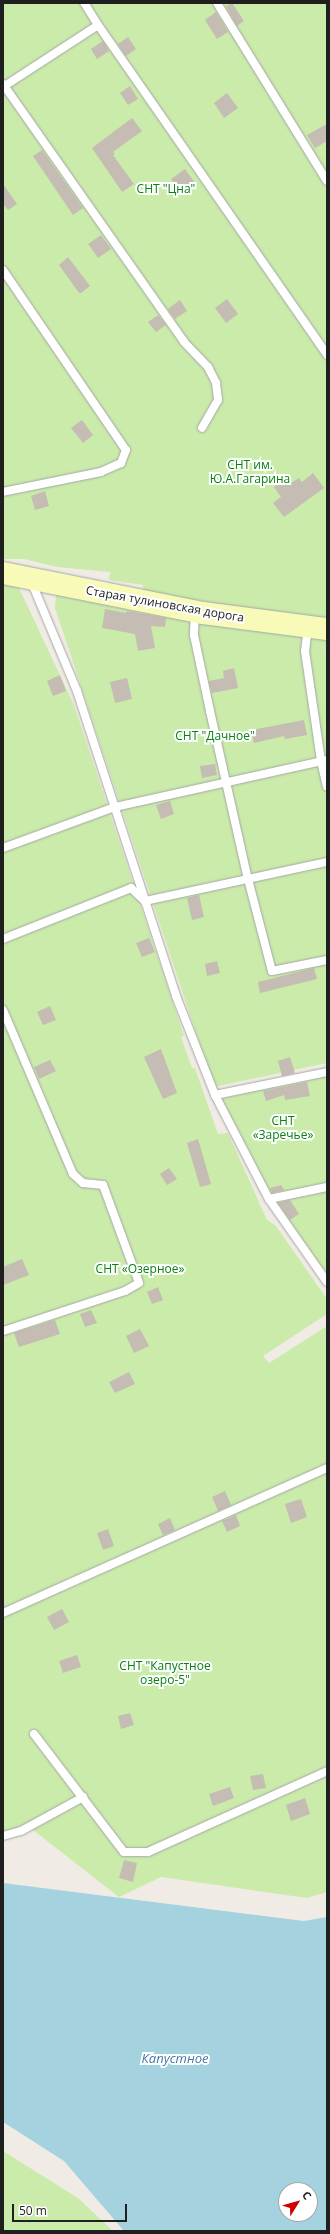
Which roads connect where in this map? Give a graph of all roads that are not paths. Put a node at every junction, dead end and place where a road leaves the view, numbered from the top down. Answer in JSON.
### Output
{"nodes":[{"id":1,"x":84,"y":3,"type":"edge"},
{"id":2,"x":217,"y":3,"type":"edge"},
{"id":3,"x":98,"y":25,"type":"junction"},
{"id":4,"x":3,"y":86,"type":"edge"},
{"id":5,"x":327,"y":181,"type":"edge"},
{"id":6,"x":3,"y":270,"type":"edge"},
{"id":7,"x":327,"y":355,"type":"edge"},
{"id":8,"x":202,"y":428,"type":"dead end"},
{"id":9,"x":3,"y":492,"type":"edge"},
{"id":10,"x":3,"y":573,"type":"edge"},
{"id":11,"x":30,"y":578,"type":"junction"},
{"id":12,"x":195,"y":612,"type":"junction"},
{"id":13,"x":317,"y":628,"type":"edge"},
{"id":14,"x":324,"y":761,"type":"edge"},
{"id":15,"x":226,"y":782,"type":"junction"},
{"id":16,"x":327,"y":786,"type":"edge"},
{"id":17,"x":115,"y":807,"type":"junction"},
{"id":18,"x":3,"y":848,"type":"edge"},
{"id":19,"x":327,"y":862,"type":"edge"},
{"id":20,"x":248,"y":879,"type":"junction"},
{"id":21,"x":145,"y":901,"type":"junction"},
{"id":22,"x":3,"y":939,"type":"edge"},
{"id":23,"x":327,"y":960,"type":"edge"},
{"id":24,"x":3,"y":1010,"type":"edge"},
{"id":25,"x":327,"y":1072,"type":"edge"},
{"id":26,"x":215,"y":1095,"type":"junction"},
{"id":27,"x":327,"y":1187,"type":"edge"},
{"id":28,"x":269,"y":1199,"type":"junction"},
{"id":29,"x":327,"y":1282,"type":"edge"},
{"id":30,"x":3,"y":1331,"type":"edge"},
{"id":31,"x":327,"y":1468,"type":"edge"},
{"id":32,"x":3,"y":1612,"type":"edge"},
{"id":33,"x":34,"y":1734,"type":"dead end"},
{"id":34,"x":327,"y":1771,"type":"edge"},
{"id":35,"x":83,"y":1797,"type":"junction"},
{"id":36,"x":3,"y":1836,"type":"edge"}],
"edges":[{"from":1,"to":3,"type":"lane"},
{"from":2,"to":5,"type":"lane"},
{"from":3,"to":4,"type":"lane"},
{"from":3,"to":7,"type":"lane"},
{"from":4,"to":8,"type":"lane"},
{"from":6,"to":9,"type":"lane"},
{"from":10,"to":11,"type":"street","name":"Старая тулиновская дорога"},
{"from":11,"to":12,"type":"street","name":"Старая тулиновская дорога"},
{"from":11,"to":17,"type":"lane"},
{"from":12,"to":13,"type":"street","name":"Старая тулиновская дорога"},
{"from":12,"to":15,"type":"lane"},
{"from":13,"to":14,"type":"lane"},
{"from":14,"to":15,"type":"lane"},
{"from":14,"to":16,"type":"lane"},
{"from":15,"to":17,"type":"lane"},
{"from":15,"to":20,"type":"lane"},
{"from":17,"to":18,"type":"lane"},
{"from":17,"to":21,"type":"lane"},
{"from":19,"to":20,"type":"lane"},
{"from":20,"to":21,"type":"lane"},
{"from":20,"to":23,"type":"lane"},
{"from":21,"to":22,"type":"lane"},
{"from":21,"to":26,"type":"lane"},
{"from":24,"to":30,"type":"lane"},
{"from":25,"to":26,"type":"lane"},
{"from":26,"to":28,"type":"lane"},
{"from":27,"to":28,"type":"lane"},
{"from":28,"to":29,"type":"lane"},
{"from":31,"to":32,"type":"lane"},
{"from":33,"to":35,"type":"lane"},
{"from":34,"to":35,"type":"lane"},
{"from":35,"to":36,"type":"lane"}]}
